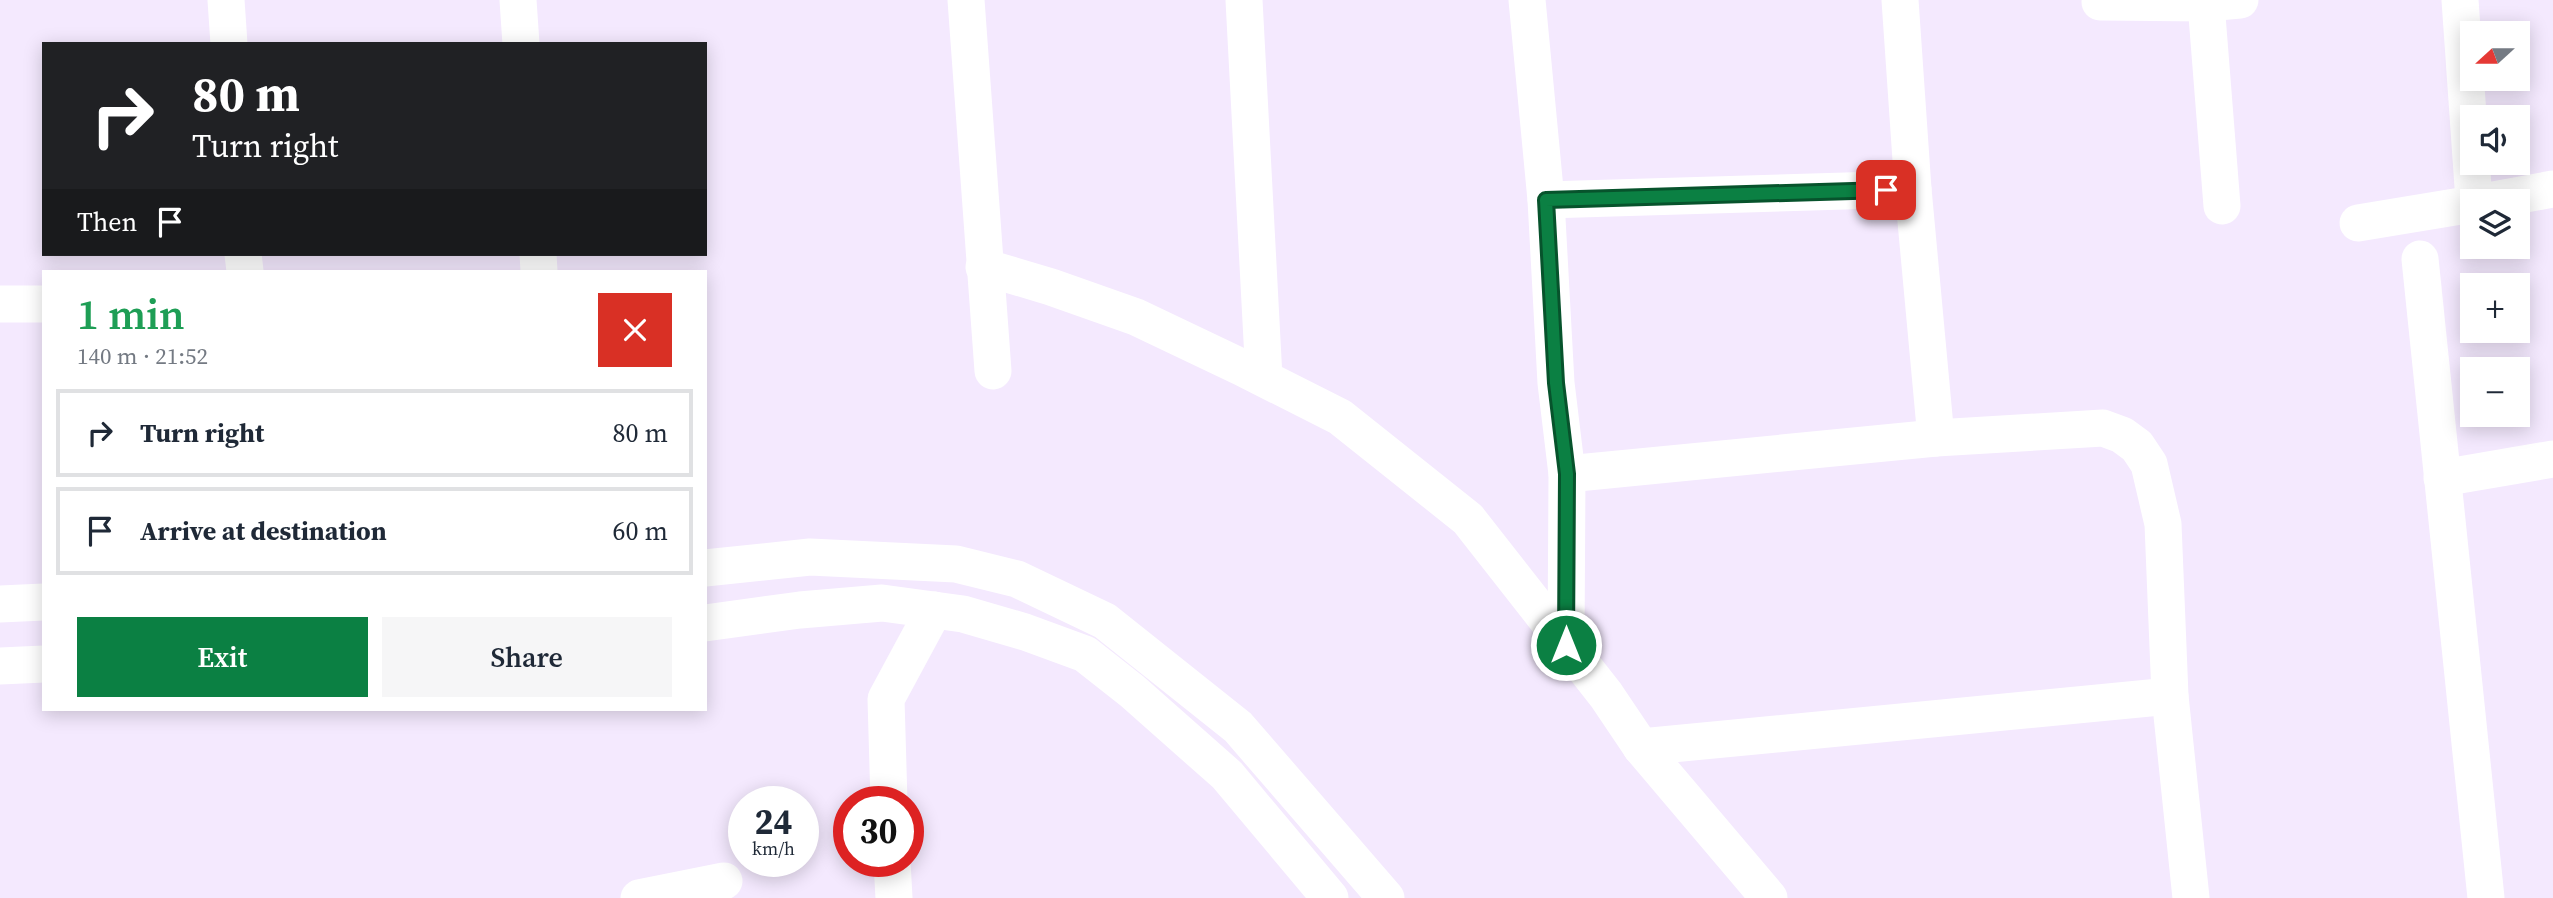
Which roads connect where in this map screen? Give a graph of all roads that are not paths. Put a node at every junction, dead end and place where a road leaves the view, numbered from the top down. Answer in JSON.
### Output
{"nodes":[{"id":1,"x":226,"y":0,"type":"edge"},
{"id":2,"x":518,"y":0,"type":"edge"},
{"id":3,"x":966,"y":0,"type":"edge"},
{"id":4,"x":1244,"y":0,"type":"edge"},
{"id":5,"x":1527,"y":0,"type":"edge"},
{"id":6,"x":1900,"y":0,"type":"edge"},
{"id":7,"x":2460,"y":0,"type":"edge"},
{"id":8,"x":2223,"y":1,"type":"edge"},
{"id":9,"x":2101,"y":2,"type":"dead end"},
{"id":10,"x":229,"y":42,"type":"edge"},
{"id":11,"x":521,"y":42,"type":"edge"},
{"id":12,"x":1913,"y":189,"type":"junction"},
{"id":13,"x":2472,"y":189,"type":"edge"},
{"id":14,"x":2553,"y":189,"type":"edge"},
{"id":15,"x":2530,"y":193,"type":"edge"},
{"id":16,"x":1546,"y":200,"type":"junction"},
{"id":17,"x":2460,"y":205,"type":"edge"},
{"id":18,"x":2222,"y":206,"type":"dead end"},
{"id":19,"x":2358,"y":223,"type":"dead end"},
{"id":20,"x":2420,"y":259,"type":"dead end"},
{"id":21,"x":984,"y":267,"type":"junction"},
{"id":22,"x":0,"y":304,"type":"edge"},
{"id":23,"x":42,"y":304,"type":"edge"},
{"id":24,"x":993,"y":371,"type":"dead end"},
{"id":25,"x":1264,"y":378,"type":"junction"},
{"id":26,"x":1936,"y":438,"type":"junction"},
{"id":27,"x":2553,"y":459,"type":"edge"},
{"id":28,"x":1567,"y":474,"type":"junction"},
{"id":29,"x":2442,"y":478,"type":"junction"},
{"id":30,"x":707,"y":568,"type":"edge"},
{"id":31,"x":42,"y":602,"type":"edge"},
{"id":32,"x":0,"y":604,"type":"edge"},
{"id":33,"x":934,"y":610,"type":"junction"},
{"id":34,"x":707,"y":623,"type":"edge"},
{"id":35,"x":1566,"y":645,"type":"junction"},
{"id":36,"x":42,"y":664,"type":"edge"},
{"id":37,"x":0,"y":666,"type":"edge"},
{"id":38,"x":2170,"y":696,"type":"junction"},
{"id":39,"x":1641,"y":747,"type":"junction"},
{"id":40,"x":889,"y":786,"type":"edge"},
{"id":41,"x":893,"y":877,"type":"edge"},
{"id":42,"x":724,"y":881,"type":"dead end"},
{"id":43,"x":1319,"y":894,"type":"edge"},
{"id":44,"x":639,"y":898,"type":"edge"},
{"id":45,"x":894,"y":898,"type":"edge"},
{"id":46,"x":1386,"y":898,"type":"edge"},
{"id":47,"x":1769,"y":898,"type":"edge"},
{"id":48,"x":2191,"y":898,"type":"edge"},
{"id":49,"x":2486,"y":898,"type":"edge"}],
"edges":[{"from":1,"to":10,"type":"street"},
{"from":2,"to":11,"type":"street"},
{"from":3,"to":21,"type":"street"},
{"from":4,"to":25,"type":"street"},
{"from":5,"to":16,"type":"street"},
{"from":6,"to":12,"type":"street"},
{"from":7,"to":13,"type":"street"},
{"from":8,"to":9,"type":"street"},
{"from":8,"to":18,"type":"street"},
{"from":12,"to":16,"type":"street"},
{"from":12,"to":26,"type":"street"},
{"from":14,"to":15,"type":"street"},
{"from":16,"to":28,"type":"street"},
{"from":17,"to":19,"type":"street"},
{"from":20,"to":29,"type":"street"},
{"from":21,"to":24,"type":"street"},
{"from":21,"to":25,"type":"street"},
{"from":22,"to":23,"type":"street"},
{"from":25,"to":35,"type":"street"},
{"from":26,"to":28,"type":"street"},
{"from":26,"to":38,"type":"street"},
{"from":27,"to":29,"type":"street"},
{"from":28,"to":35,"type":"street"},
{"from":29,"to":49,"type":"street"},
{"from":30,"to":46,"type":"street"},
{"from":31,"to":32,"type":"street"},
{"from":33,"to":34,"type":"street"},
{"from":33,"to":40,"type":"street"},
{"from":33,"to":43,"type":"street"},
{"from":35,"to":39,"type":"street"},
{"from":36,"to":37,"type":"street"},
{"from":38,"to":39,"type":"street"},
{"from":38,"to":48,"type":"street"},
{"from":39,"to":47,"type":"street"},
{"from":41,"to":45,"type":"street"},
{"from":42,"to":44,"type":"street"}]}
